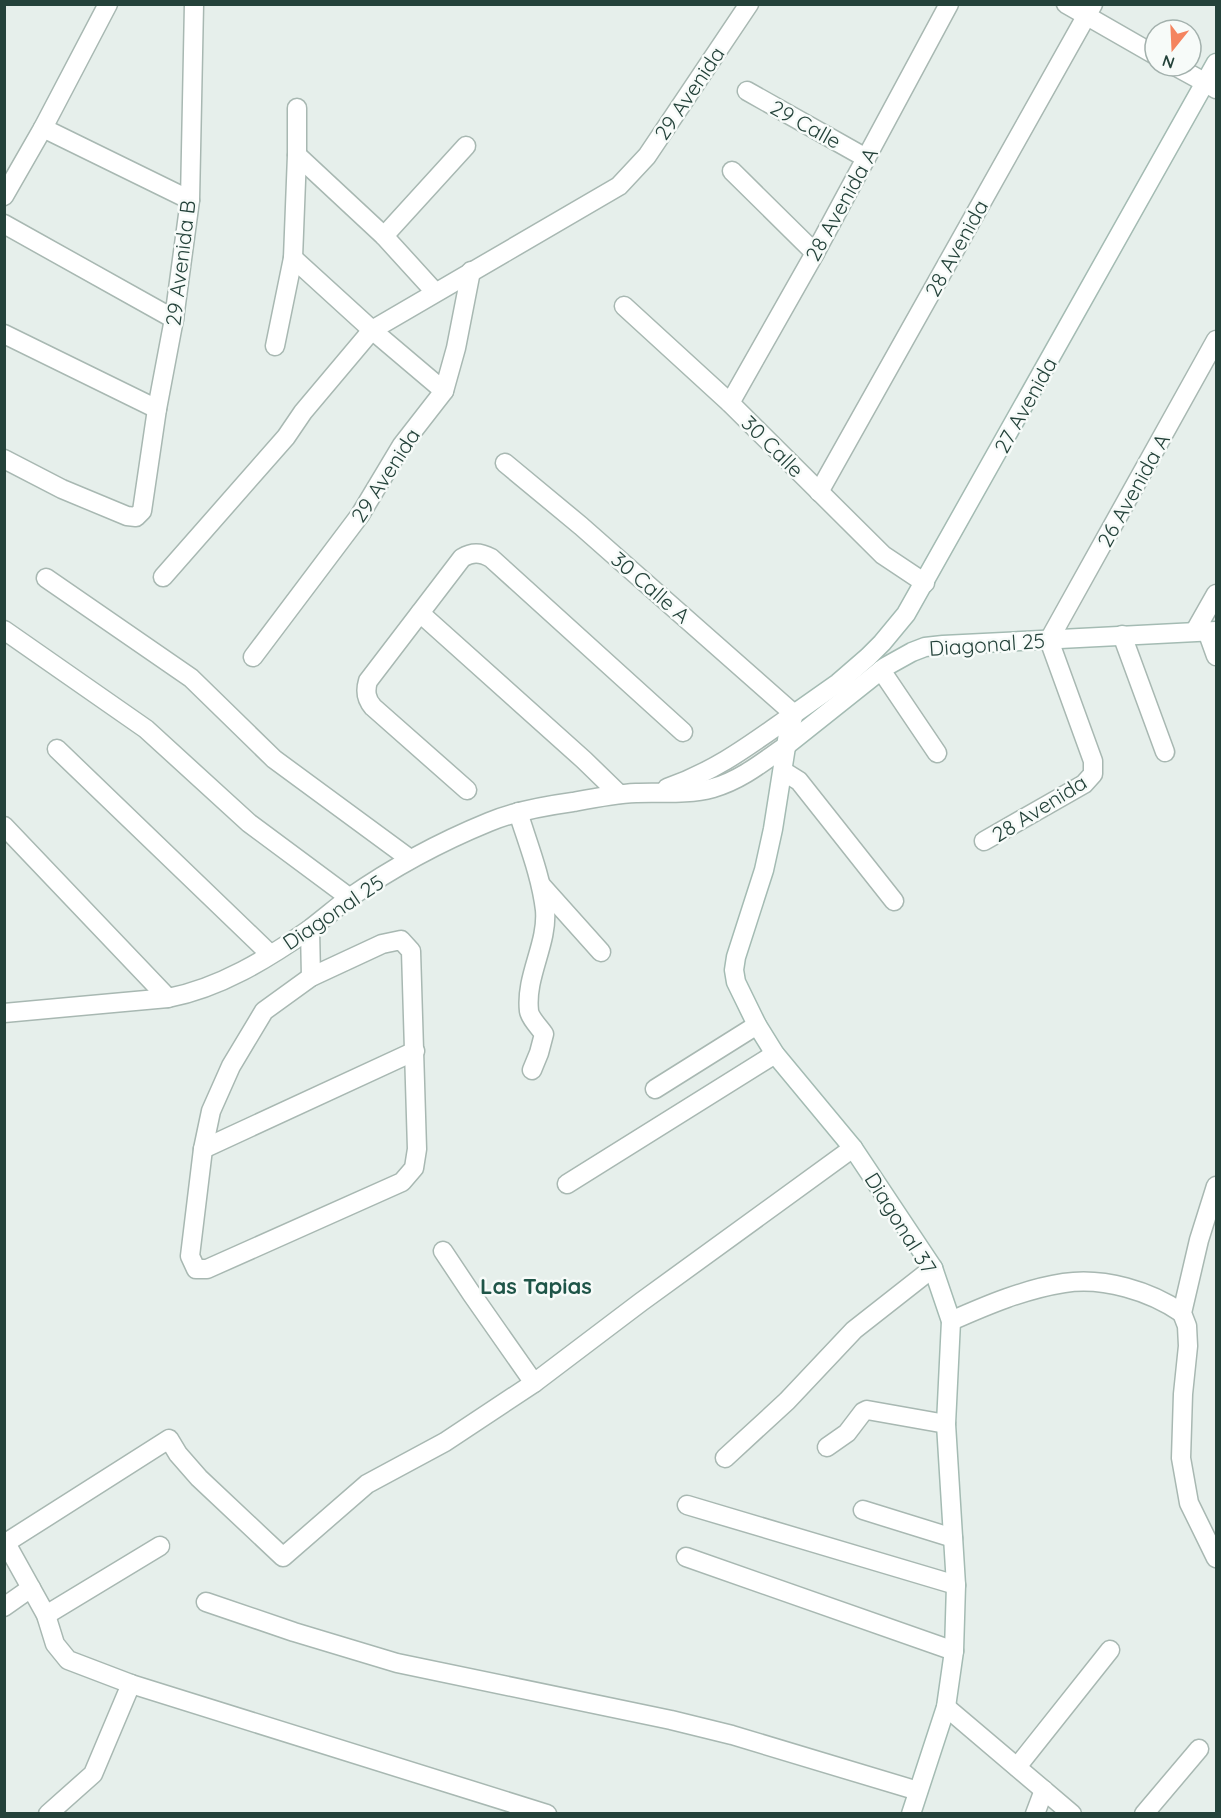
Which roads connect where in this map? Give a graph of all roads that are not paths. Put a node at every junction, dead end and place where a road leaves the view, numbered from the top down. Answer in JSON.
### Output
{"nodes":[{"id":1,"x":108,"y":4,"type":"edge"},
{"id":2,"x":194,"y":4,"type":"edge"},
{"id":3,"x":749,"y":4,"type":"edge"},
{"id":4,"x":949,"y":4,"type":"edge"},
{"id":5,"x":1066,"y":4,"type":"edge"},
{"id":6,"x":1090,"y":10,"type":"edge"},
{"id":7,"x":1143,"y":47,"type":"edge"},
{"id":8,"x":1216,"y":63,"type":"edge"},
{"id":9,"x":1197,"y":78,"type":"edge"},
{"id":10,"x":1211,"y":86,"type":"edge"},
{"id":11,"x":747,"y":91,"type":"dead end"},
{"id":12,"x":297,"y":108,"type":"dead end"},
{"id":13,"x":43,"y":128,"type":"junction"},
{"id":14,"x":466,"y":146,"type":"dead end"},
{"id":15,"x":297,"y":155,"type":"junction"},
{"id":16,"x":866,"y":158,"type":"junction"},
{"id":17,"x":732,"y":171,"type":"dead end"},
{"id":18,"x":6,"y":189,"type":"edge"},
{"id":19,"x":190,"y":200,"type":"junction"},
{"id":20,"x":4,"y":224,"type":"edge"},
{"id":21,"x":384,"y":236,"type":"junction"},
{"id":22,"x":815,"y":253,"type":"junction"},
{"id":23,"x":293,"y":258,"type":"junction"},
{"id":24,"x":471,"y":271,"type":"junction"},
{"id":25,"x":435,"y":292,"type":"junction"},
{"id":26,"x":624,"y":306,"type":"dead end"},
{"id":27,"x":174,"y":319,"type":"junction"},
{"id":28,"x":372,"y":330,"type":"junction"},
{"id":29,"x":4,"y":334,"type":"edge"},
{"id":30,"x":1216,"y":340,"type":"edge"},
{"id":31,"x":275,"y":346,"type":"dead end"},
{"id":32,"x":444,"y":391,"type":"junction"},
{"id":33,"x":730,"y":403,"type":"junction"},
{"id":34,"x":157,"y":409,"type":"junction"},
{"id":35,"x":4,"y":459,"type":"edge"},
{"id":36,"x":505,"y":463,"type":"dead end"},
{"id":37,"x":819,"y":492,"type":"junction"},
{"id":38,"x":163,"y":577,"type":"dead end"},
{"id":39,"x":46,"y":578,"type":"dead end"},
{"id":40,"x":925,"y":583,"type":"junction"},
{"id":41,"x":1216,"y":594,"type":"edge"},
{"id":42,"x":420,"y":613,"type":"junction"},
{"id":43,"x":895,"y":629,"type":"junction"},
{"id":44,"x":4,"y":630,"type":"edge"},
{"id":45,"x":1206,"y":631,"type":"edge"},
{"id":46,"x":1122,"y":636,"type":"junction"},
{"id":47,"x":1048,"y":640,"type":"junction"},
{"id":48,"x":912,"y":652,"type":"junction"},
{"id":49,"x":1216,"y":656,"type":"edge"},
{"id":50,"x":253,"y":657,"type":"dead end"},
{"id":51,"x":881,"y":670,"type":"junction"},
{"id":52,"x":794,"y":714,"type":"junction"},
{"id":53,"x":683,"y":732,"type":"dead end"},
{"id":54,"x":787,"y":745,"type":"junction"},
{"id":55,"x":57,"y":749,"type":"dead end"},
{"id":56,"x":1165,"y":752,"type":"dead end"},
{"id":57,"x":937,"y":753,"type":"dead end"},
{"id":58,"x":783,"y":771,"type":"junction"},
{"id":59,"x":467,"y":790,"type":"dead end"},
{"id":60,"x":657,"y":792,"type":"junction"},
{"id":61,"x":619,"y":794,"type":"junction"},
{"id":62,"x":518,"y":812,"type":"junction"},
{"id":63,"x":4,"y":826,"type":"edge"},
{"id":64,"x":984,"y":841,"type":"dead end"},
{"id":65,"x":410,"y":860,"type":"junction"},
{"id":66,"x":541,"y":885,"type":"junction"},
{"id":67,"x":350,"y":898,"type":"junction"},
{"id":68,"x":894,"y":901,"type":"dead end"},
{"id":69,"x":310,"y":929,"type":"junction"},
{"id":70,"x":601,"y":952,"type":"dead end"},
{"id":71,"x":270,"y":954,"type":"junction"},
{"id":72,"x":311,"y":977,"type":"junction"},
{"id":73,"x":168,"y":998,"type":"junction"},
{"id":74,"x":4,"y":1013,"type":"edge"},
{"id":75,"x":757,"y":1025,"type":"junction"},
{"id":76,"x":415,"y":1051,"type":"junction"},
{"id":77,"x":775,"y":1054,"type":"junction"},
{"id":78,"x":532,"y":1070,"type":"dead end"},
{"id":79,"x":655,"y":1089,"type":"dead end"},
{"id":80,"x":853,"y":1148,"type":"junction"},
{"id":81,"x":204,"y":1149,"type":"junction"},
{"id":82,"x":567,"y":1184,"type":"dead end"},
{"id":83,"x":1216,"y":1186,"type":"edge"},
{"id":84,"x":444,"y":1251,"type":"dead end"},
{"id":85,"x":933,"y":1268,"type":"junction"},
{"id":86,"x":1182,"y":1313,"type":"junction"},
{"id":87,"x":951,"y":1321,"type":"junction"},
{"id":88,"x":534,"y":1383,"type":"junction"},
{"id":89,"x":946,"y":1424,"type":"junction"},
{"id":90,"x":827,"y":1447,"type":"dead end"},
{"id":91,"x":725,"y":1458,"type":"dead end"},
{"id":92,"x":687,"y":1505,"type":"dead end"},
{"id":93,"x":863,"y":1510,"type":"dead end"},
{"id":94,"x":953,"y":1538,"type":"junction"},
{"id":95,"x":5,"y":1544,"type":"edge"},
{"id":96,"x":160,"y":1546,"type":"dead end"},
{"id":97,"x":686,"y":1557,"type":"dead end"},
{"id":98,"x":1216,"y":1558,"type":"edge"},
{"id":99,"x":956,"y":1585,"type":"junction"},
{"id":100,"x":31,"y":1588,"type":"junction"},
{"id":101,"x":206,"y":1602,"type":"dead end"},
{"id":102,"x":4,"y":1606,"type":"edge"},
{"id":103,"x":46,"y":1615,"type":"junction"},
{"id":104,"x":1110,"y":1650,"type":"dead end"},
{"id":105,"x":954,"y":1651,"type":"junction"},
{"id":106,"x":131,"y":1684,"type":"junction"},
{"id":107,"x":946,"y":1707,"type":"junction"},
{"id":108,"x":1199,"y":1749,"type":"dead end"},
{"id":109,"x":1017,"y":1767,"type":"junction"},
{"id":110,"x":1044,"y":1790,"type":"junction"},
{"id":111,"x":918,"y":1791,"type":"junction"},
{"id":112,"x":48,"y":1814,"type":"edge"},
{"id":113,"x":547,"y":1814,"type":"edge"},
{"id":114,"x":911,"y":1814,"type":"edge"},
{"id":115,"x":1035,"y":1814,"type":"edge"},
{"id":116,"x":1072,"y":1814,"type":"edge"},
{"id":117,"x":1144,"y":1814,"type":"edge"}],
"edges":[{"from":1,"to":13,"type":"street"},
{"from":2,"to":19,"type":"street","name":"29 Avenida B"},
{"from":3,"to":24,"type":"street","name":"29 Avenida"},
{"from":4,"to":16,"type":"street","name":"28 Avenida A"},
{"from":5,"to":6,"type":"street"},
{"from":6,"to":7,"type":"street"},
{"from":6,"to":37,"type":"street","name":"28 Avenida"},
{"from":8,"to":10,"type":"street","name":"27 Avenida"},
{"from":9,"to":10,"type":"street"},
{"from":10,"to":40,"type":"street","name":"27 Avenida"},
{"from":11,"to":16,"type":"street","name":"29 Calle"},
{"from":12,"to":15,"type":"street"},
{"from":13,"to":18,"type":"street"},
{"from":13,"to":19,"type":"street"},
{"from":14,"to":21,"type":"street"},
{"from":15,"to":21,"type":"street"},
{"from":15,"to":23,"type":"street"},
{"from":16,"to":22,"type":"street","name":"28 Avenida A"},
{"from":17,"to":22,"type":"street"},
{"from":19,"to":27,"type":"street","name":"29 Avenida B"},
{"from":20,"to":27,"type":"street"},
{"from":21,"to":25,"type":"street"},
{"from":22,"to":33,"type":"street","name":"28 Avenida A"},
{"from":23,"to":28,"type":"street"},
{"from":23,"to":31,"type":"street"},
{"from":24,"to":25,"type":"street","name":"29 Avenida"},
{"from":24,"to":32,"type":"street","name":"29 Avenida"},
{"from":25,"to":28,"type":"street","name":"29 Avenida"},
{"from":26,"to":33,"type":"street","name":"30 Calle"},
{"from":27,"to":34,"type":"street","name":"29 Avenida B"},
{"from":28,"to":32,"type":"street"},
{"from":28,"to":38,"type":"street","name":"29 Avenida"},
{"from":29,"to":34,"type":"street"},
{"from":30,"to":47,"type":"street","name":"26 Avenida A"},
{"from":32,"to":50,"type":"street","name":"29 Avenida"},
{"from":33,"to":37,"type":"street","name":"30 Calle"},
{"from":34,"to":35,"type":"street","name":"29 Avenida B"},
{"from":36,"to":52,"type":"street","name":"30 Calle A"},
{"from":37,"to":40,"type":"street","name":"30 Calle"},
{"from":39,"to":65,"type":"street"},
{"from":40,"to":43,"type":"street","name":"27 Avenida"},
{"from":41,"to":45,"type":"street"},
{"from":42,"to":53,"type":"street"},
{"from":42,"to":59,"type":"street"},
{"from":42,"to":61,"type":"street"},
{"from":43,"to":48,"type":"street"},
{"from":43,"to":52,"type":"street","name":"27 Avenida"},
{"from":44,"to":67,"type":"street"},
{"from":45,"to":46,"type":"street","name":"Diagonal 25"},
{"from":45,"to":49,"type":"street"},
{"from":46,"to":47,"type":"street","name":"Diagonal 25"},
{"from":46,"to":56,"type":"street"},
{"from":47,"to":48,"type":"street","name":"Diagonal 25"},
{"from":47,"to":64,"type":"street","name":"28 Avenida"},
{"from":48,"to":51,"type":"street","name":"Diagonal 25"},
{"from":51,"to":54,"type":"street","name":"Diagonal 25"},
{"from":51,"to":57,"type":"street"},
{"from":52,"to":54,"type":"street","name":"Diagonal 37"},
{"from":52,"to":60,"type":"street","name":"Diagonal 25"},
{"from":54,"to":58,"type":"street","name":"Diagonal 37"},
{"from":54,"to":60,"type":"street","name":"Diagonal 25"},
{"from":55,"to":71,"type":"street"},
{"from":58,"to":68,"type":"street"},
{"from":58,"to":75,"type":"street","name":"Diagonal 37"},
{"from":60,"to":61,"type":"street","name":"Diagonal 25"},
{"from":61,"to":62,"type":"street","name":"Diagonal 25"},
{"from":62,"to":65,"type":"street","name":"Diagonal 25"},
{"from":62,"to":66,"type":"street"},
{"from":63,"to":73,"type":"street"},
{"from":65,"to":67,"type":"street","name":"Diagonal 25"},
{"from":66,"to":70,"type":"street"},
{"from":66,"to":78,"type":"street"},
{"from":67,"to":69,"type":"street","name":"Diagonal 25"},
{"from":69,"to":71,"type":"street","name":"Diagonal 25"},
{"from":69,"to":72,"type":"street"},
{"from":71,"to":73,"type":"street","name":"Diagonal 25"},
{"from":72,"to":76,"type":"street"},
{"from":72,"to":81,"type":"street"},
{"from":73,"to":74,"type":"street","name":"Diagonal 25"},
{"from":75,"to":77,"type":"street","name":"Diagonal 37"},
{"from":75,"to":79,"type":"street"},
{"from":76,"to":81,"type":"street"},
{"from":76,"to":81,"type":"street"},
{"from":77,"to":80,"type":"street","name":"Diagonal 37"},
{"from":77,"to":82,"type":"street"},
{"from":80,"to":85,"type":"street","name":"Diagonal 37"},
{"from":80,"to":88,"type":"street"},
{"from":83,"to":86,"type":"street"},
{"from":84,"to":88,"type":"street"},
{"from":85,"to":87,"type":"street","name":"Diagonal 37"},
{"from":85,"to":91,"type":"street"},
{"from":86,"to":87,"type":"street"},
{"from":86,"to":98,"type":"street"},
{"from":87,"to":89,"type":"street","name":"Diagonal 37"},
{"from":88,"to":95,"type":"street"},
{"from":89,"to":90,"type":"street"},
{"from":89,"to":94,"type":"street","name":"Diagonal 37"},
{"from":92,"to":99,"type":"street"},
{"from":93,"to":94,"type":"street"},
{"from":94,"to":99,"type":"street","name":"Diagonal 37"},
{"from":95,"to":100,"type":"street"},
{"from":96,"to":103,"type":"street"},
{"from":97,"to":105,"type":"street"},
{"from":99,"to":105,"type":"street","name":"Diagonal 37"},
{"from":100,"to":102,"type":"street"},
{"from":100,"to":103,"type":"street"},
{"from":101,"to":111,"type":"street"},
{"from":103,"to":106,"type":"street"},
{"from":104,"to":109,"type":"street"},
{"from":105,"to":107,"type":"street","name":"Diagonal 37"},
{"from":106,"to":112,"type":"street"},
{"from":106,"to":113,"type":"street"},
{"from":107,"to":109,"type":"street"},
{"from":107,"to":111,"type":"street","name":"Diagonal 37"},
{"from":108,"to":117,"type":"street"},
{"from":109,"to":110,"type":"street"},
{"from":110,"to":115,"type":"street"},
{"from":110,"to":116,"type":"street"},
{"from":111,"to":114,"type":"street","name":"Diagonal 37"}]}
